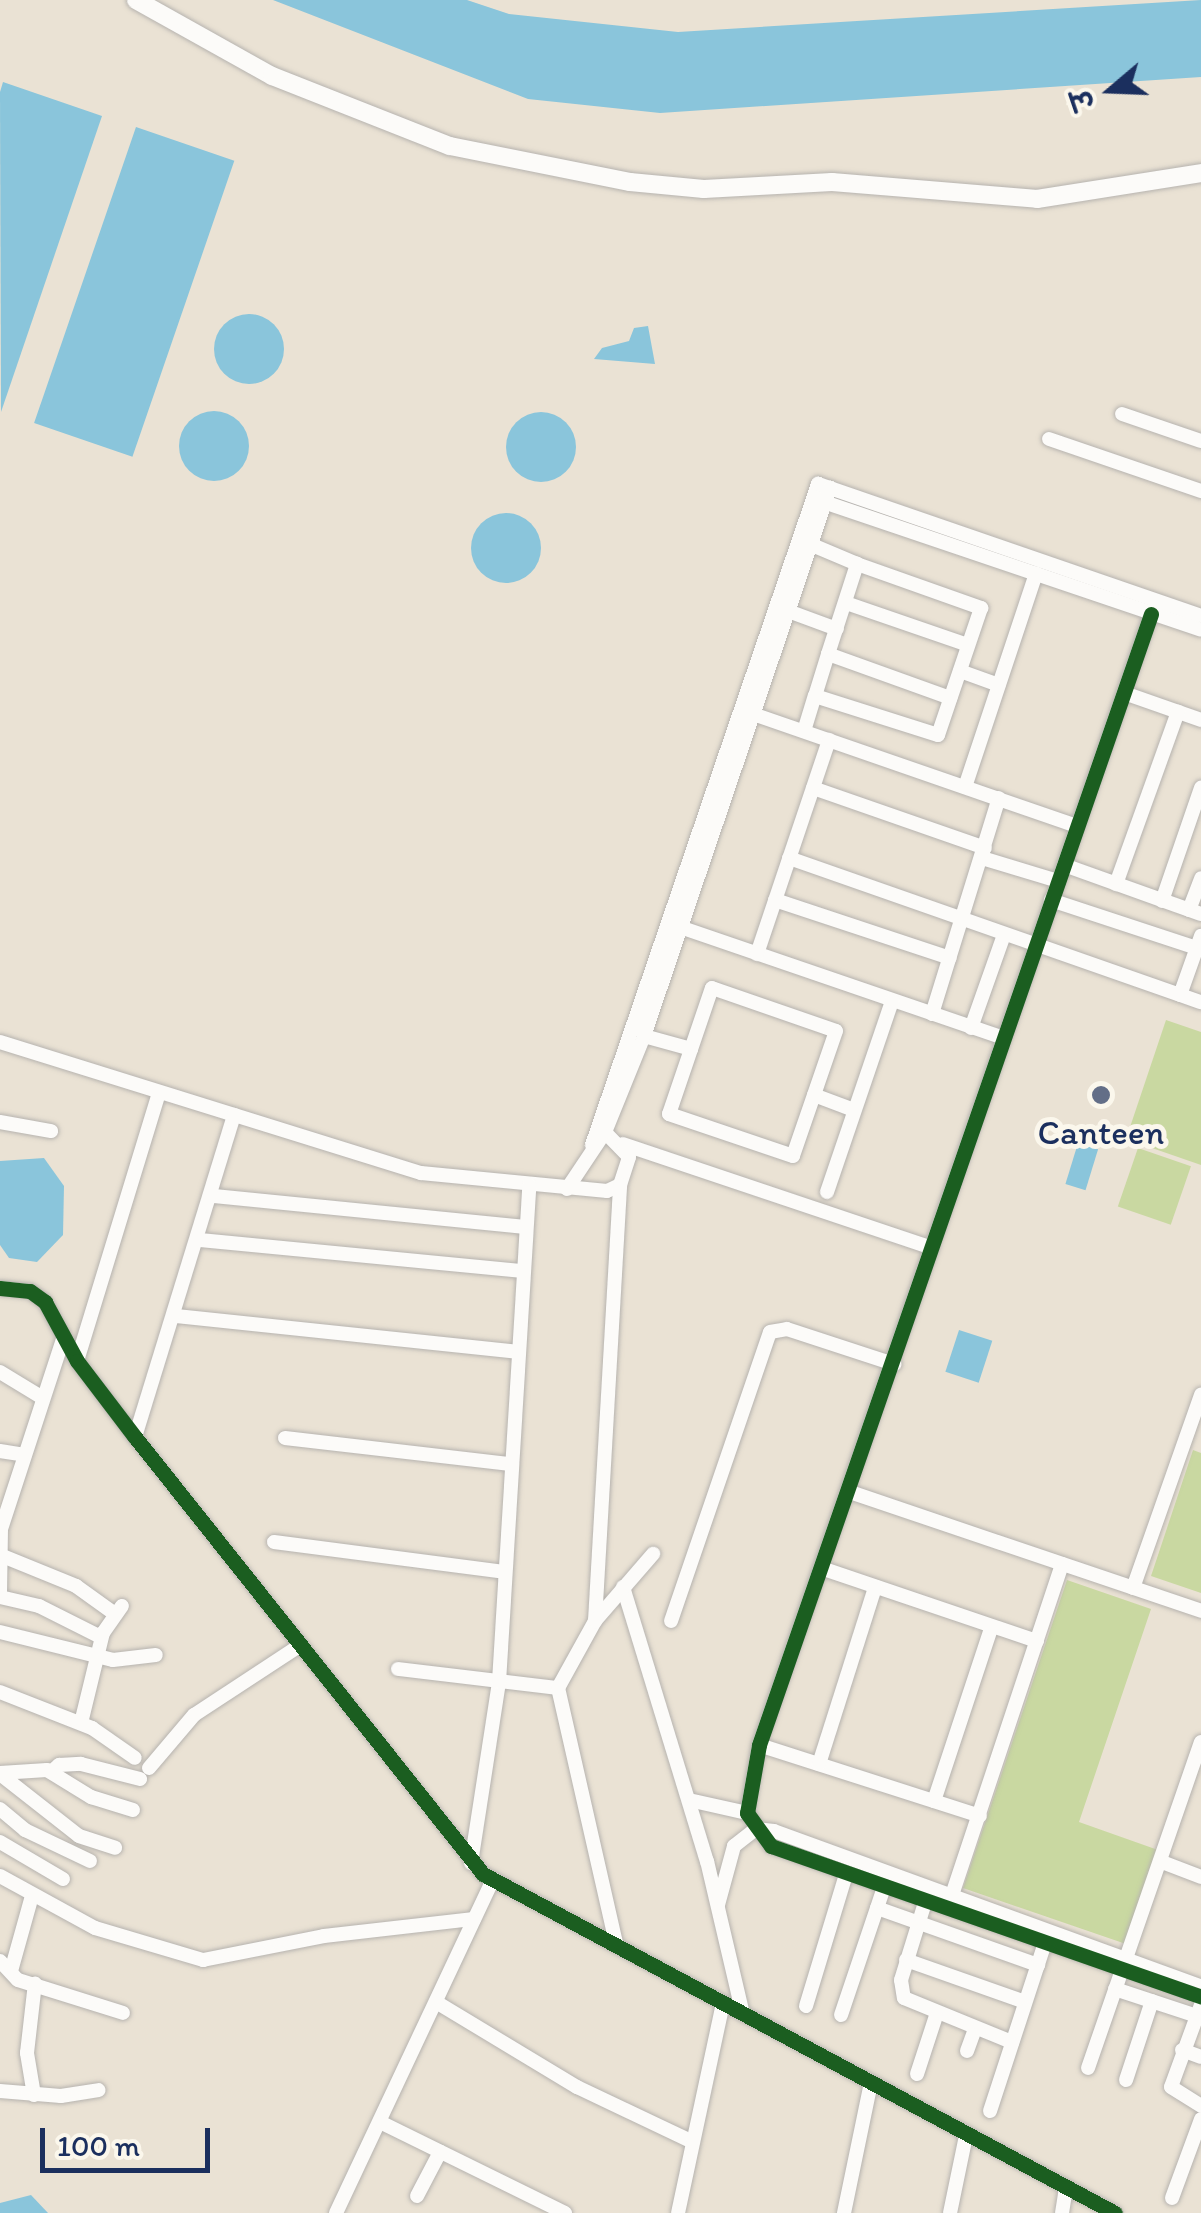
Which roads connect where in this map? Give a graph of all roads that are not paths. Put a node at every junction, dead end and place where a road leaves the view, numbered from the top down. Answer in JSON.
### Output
{"nodes":[{"id":1,"x":136,"y":0,"type":"edge"},
{"id":2,"x":1201,"y":174,"type":"edge"},
{"id":3,"x":1122,"y":414,"type":"dead end"},
{"id":4,"x":1049,"y":439,"type":"dead end"},
{"id":5,"x":1201,"y":440,"type":"edge"},
{"id":6,"x":1201,"y":492,"type":"edge"},
{"id":7,"x":822,"y":496,"type":"junction"},
{"id":8,"x":806,"y":542,"type":"junction"},
{"id":9,"x":857,"y":564,"type":"junction"},
{"id":10,"x":1036,"y":574,"type":"junction"},
{"id":11,"x":846,"y":603,"type":"junction"},
{"id":12,"x":788,"y":612,"type":"junction"},
{"id":13,"x":1151,"y":614,"type":"junction"},
{"id":14,"x":1201,"y":616,"type":"edge"},
{"id":15,"x":837,"y":629,"type":"junction"},
{"id":16,"x":1201,"y":630,"type":"edge"},
{"id":17,"x":968,"y":645,"type":"junction"},
{"id":18,"x":828,"y":654,"type":"junction"},
{"id":19,"x":960,"y":670,"type":"junction"},
{"id":20,"x":999,"y":685,"type":"junction"},
{"id":21,"x":1124,"y":693,"type":"junction"},
{"id":22,"x":815,"y":696,"type":"junction"},
{"id":23,"x":950,"y":698,"type":"junction"},
{"id":24,"x":1178,"y":712,"type":"junction"},
{"id":25,"x":753,"y":714,"type":"junction"},
{"id":26,"x":1201,"y":720,"type":"edge"},
{"id":27,"x":804,"y":731,"type":"junction"},
{"id":28,"x":829,"y":740,"type":"junction"},
{"id":29,"x":965,"y":787,"type":"junction"},
{"id":30,"x":812,"y":788,"type":"junction"},
{"id":31,"x":1201,"y":788,"type":"edge"},
{"id":32,"x":999,"y":798,"type":"junction"},
{"id":33,"x":1077,"y":826,"type":"junction"},
{"id":34,"x":984,"y":853,"type":"junction"},
{"id":35,"x":789,"y":858,"type":"junction"},
{"id":36,"x":1064,"y":865,"type":"junction"},
{"id":37,"x":1201,"y":878,"type":"edge"},
{"id":38,"x":1058,"y":881,"type":"junction"},
{"id":39,"x":1116,"y":884,"type":"junction"},
{"id":40,"x":775,"y":900,"type":"junction"},
{"id":41,"x":1051,"y":900,"type":"junction"},
{"id":42,"x":1162,"y":901,"type":"junction"},
{"id":43,"x":1195,"y":912,"type":"edge"},
{"id":44,"x":962,"y":920,"type":"junction"},
{"id":45,"x":674,"y":925,"type":"junction"},
{"id":46,"x":1004,"y":935,"type":"junction"},
{"id":47,"x":1199,"y":942,"type":"edge"},
{"id":48,"x":1036,"y":946,"type":"junction"},
{"id":49,"x":757,"y":954,"type":"junction"},
{"id":50,"x":950,"y":958,"type":"junction"},
{"id":51,"x":1180,"y":995,"type":"junction"},
{"id":52,"x":892,"y":1000,"type":"junction"},
{"id":53,"x":1201,"y":1002,"type":"edge"},
{"id":54,"x":932,"y":1014,"type":"junction"},
{"id":55,"x":972,"y":1028,"type":"junction"},
{"id":56,"x":644,"y":1036,"type":"junction"},
{"id":57,"x":1004,"y":1038,"type":"junction"},
{"id":58,"x":0,"y":1042,"type":"edge"},
{"id":59,"x":691,"y":1049,"type":"junction"},
{"id":60,"x":159,"y":1092,"type":"junction"},
{"id":61,"x":814,"y":1095,"type":"junction"},
{"id":62,"x":854,"y":1110,"type":"junction"},
{"id":63,"x":234,"y":1115,"type":"junction"},
{"id":64,"x":0,"y":1122,"type":"edge"},
{"id":65,"x":51,"y":1131,"type":"dead end"},
{"id":66,"x":604,"y":1132,"type":"junction"},
{"id":67,"x":623,"y":1144,"type":"junction"},
{"id":68,"x":592,"y":1145,"type":"junction"},
{"id":69,"x":620,"y":1185,"type":"junction"},
{"id":70,"x":529,"y":1186,"type":"junction"},
{"id":71,"x":567,"y":1189,"type":"junction"},
{"id":72,"x":826,"y":1192,"type":"dead end"},
{"id":73,"x":214,"y":1196,"type":"junction"},
{"id":74,"x":525,"y":1228,"type":"junction"},
{"id":75,"x":200,"y":1240,"type":"junction"},
{"id":76,"x":932,"y":1248,"type":"junction"},
{"id":77,"x":522,"y":1272,"type":"junction"},
{"id":78,"x":0,"y":1288,"type":"edge"},
{"id":79,"x":176,"y":1316,"type":"junction"},
{"id":80,"x":64,"y":1336,"type":"junction"},
{"id":81,"x":517,"y":1352,"type":"junction"},
{"id":82,"x":77,"y":1361,"type":"junction"},
{"id":83,"x":894,"y":1364,"type":"junction"},
{"id":84,"x":0,"y":1372,"type":"edge"},
{"id":85,"x":1201,"y":1395,"type":"edge"},
{"id":86,"x":42,"y":1398,"type":"junction"},
{"id":87,"x":135,"y":1438,"type":"junction"},
{"id":88,"x":284,"y":1438,"type":"dead end"},
{"id":89,"x":0,"y":1451,"type":"edge"},
{"id":90,"x":24,"y":1455,"type":"junction"},
{"id":91,"x":511,"y":1464,"type":"junction"},
{"id":92,"x":850,"y":1492,"type":"junction"},
{"id":93,"x":274,"y":1542,"type":"dead end"},
{"id":94,"x":654,"y":1554,"type":"dead end"},
{"id":95,"x":3,"y":1562,"type":"edge"},
{"id":96,"x":1062,"y":1564,"type":"junction"},
{"id":97,"x":821,"y":1568,"type":"junction"},
{"id":98,"x":504,"y":1572,"type":"junction"},
{"id":99,"x":623,"y":1587,"type":"junction"},
{"id":100,"x":875,"y":1588,"type":"junction"},
{"id":101,"x":1133,"y":1588,"type":"junction"},
{"id":102,"x":0,"y":1595,"type":"edge"},
{"id":103,"x":1201,"y":1612,"type":"edge"},
{"id":104,"x":594,"y":1621,"type":"junction"},
{"id":105,"x":670,"y":1622,"type":"dead end"},
{"id":106,"x":992,"y":1626,"type":"junction"},
{"id":107,"x":0,"y":1632,"type":"edge"},
{"id":108,"x":101,"y":1638,"type":"junction"},
{"id":109,"x":1038,"y":1641,"type":"junction"},
{"id":110,"x":299,"y":1646,"type":"junction"},
{"id":111,"x":156,"y":1655,"type":"dead end"},
{"id":112,"x":98,"y":1656,"type":"junction"},
{"id":113,"x":398,"y":1669,"type":"dead end"},
{"id":114,"x":498,"y":1682,"type":"junction"},
{"id":115,"x":558,"y":1688,"type":"junction"},
{"id":116,"x":0,"y":1692,"type":"edge"},
{"id":117,"x":81,"y":1723,"type":"junction"},
{"id":118,"x":1201,"y":1742,"type":"edge"},
{"id":119,"x":759,"y":1745,"type":"junction"},
{"id":120,"x":134,"y":1758,"type":"dead end"},
{"id":121,"x":819,"y":1764,"type":"junction"},
{"id":122,"x":51,"y":1772,"type":"junction"},
{"id":123,"x":0,"y":1774,"type":"edge"},
{"id":124,"x":689,"y":1800,"type":"junction"},
{"id":125,"x":934,"y":1801,"type":"junction"},
{"id":126,"x":0,"y":1809,"type":"edge"},
{"id":127,"x":132,"y":1810,"type":"dead end"},
{"id":128,"x":747,"y":1813,"type":"junction"},
{"id":129,"x":980,"y":1816,"type":"junction"},
{"id":130,"x":756,"y":1829,"type":"junction"},
{"id":131,"x":0,"y":1842,"type":"edge"},
{"id":132,"x":115,"y":1848,"type":"dead end"},
{"id":133,"x":90,"y":1860,"type":"dead end"},
{"id":134,"x":1162,"y":1862,"type":"junction"},
{"id":135,"x":471,"y":1863,"type":"junction"},
{"id":136,"x":846,"y":1874,"type":"junction"},
{"id":137,"x":0,"y":1876,"type":"edge"},
{"id":138,"x":1201,"y":1877,"type":"edge"},
{"id":139,"x":63,"y":1879,"type":"dead end"},
{"id":140,"x":492,"y":1879,"type":"junction"},
{"id":141,"x":884,"y":1887,"type":"junction"},
{"id":142,"x":32,"y":1896,"type":"junction"},
{"id":143,"x":927,"y":1896,"type":"junction"},
{"id":144,"x":951,"y":1898,"type":"junction"},
{"id":145,"x":718,"y":1904,"type":"junction"},
{"id":146,"x":877,"y":1908,"type":"junction"},
{"id":147,"x":474,"y":1918,"type":"junction"},
{"id":148,"x":918,"y":1923,"type":"junction"},
{"id":149,"x":1045,"y":1943,"type":"junction"},
{"id":150,"x":616,"y":1944,"type":"junction"},
{"id":151,"x":906,"y":1960,"type":"junction"},
{"id":152,"x":1038,"y":1965,"type":"junction"},
{"id":153,"x":1124,"y":1965,"type":"junction"},
{"id":154,"x":5,"y":1966,"type":"edge"},
{"id":155,"x":35,"y":1983,"type":"junction"},
{"id":156,"x":1201,"y":1986,"type":"edge"},
{"id":157,"x":1115,"y":1989,"type":"junction"},
{"id":158,"x":1152,"y":2001,"type":"junction"},
{"id":159,"x":436,"y":2002,"type":"junction"},
{"id":160,"x":1026,"y":2002,"type":"junction"},
{"id":161,"x":723,"y":2003,"type":"junction"},
{"id":162,"x":806,"y":2006,"type":"dead end"},
{"id":163,"x":1200,"y":2009,"type":"edge"},
{"id":164,"x":123,"y":2013,"type":"dead end"},
{"id":165,"x":742,"y":2014,"type":"junction"},
{"id":166,"x":841,"y":2015,"type":"dead end"},
{"id":167,"x":936,"y":2016,"type":"junction"},
{"id":168,"x":976,"y":2029,"type":"junction"},
{"id":169,"x":1012,"y":2042,"type":"junction"},
{"id":170,"x":1182,"y":2050,"type":"junction"},
{"id":171,"x":967,"y":2051,"type":"dead end"},
{"id":172,"x":1201,"y":2056,"type":"edge"},
{"id":173,"x":1088,"y":2068,"type":"dead end"},
{"id":174,"x":917,"y":2074,"type":"dead end"},
{"id":175,"x":1126,"y":2080,"type":"dead end"},
{"id":176,"x":870,"y":2084,"type":"junction"},
{"id":177,"x":99,"y":2090,"type":"dead end"},
{"id":178,"x":0,"y":2091,"type":"edge"},
{"id":179,"x":34,"y":2095,"type":"junction"},
{"id":180,"x":1201,"y":2106,"type":"edge"},
{"id":181,"x":990,"y":2111,"type":"dead end"},
{"id":182,"x":1201,"y":2119,"type":"edge"},
{"id":183,"x":382,"y":2123,"type":"junction"},
{"id":184,"x":966,"y":2136,"type":"junction"},
{"id":185,"x":693,"y":2142,"type":"junction"},
{"id":186,"x":440,"y":2152,"type":"junction"},
{"id":187,"x":1066,"y":2189,"type":"junction"},
{"id":188,"x":418,"y":2196,"type":"dead end"},
{"id":189,"x":1172,"y":2198,"type":"dead end"},
{"id":190,"x":336,"y":2213,"type":"edge"},
{"id":191,"x":565,"y":2213,"type":"edge"},
{"id":192,"x":678,"y":2213,"type":"edge"},
{"id":193,"x":844,"y":2213,"type":"edge"},
{"id":194,"x":950,"y":2213,"type":"edge"},
{"id":195,"x":1062,"y":2213,"type":"edge"},
{"id":196,"x":1115,"y":2213,"type":"edge"}],
"edges":[{"from":1,"to":2,"type":"street"},
{"from":3,"to":5,"type":"street"},
{"from":4,"to":6,"type":"street"},
{"from":7,"to":8,"type":"street"},
{"from":7,"to":10,"type":"street"},
{"from":7,"to":14,"type":"street"},
{"from":8,"to":9,"type":"street"},
{"from":8,"to":12,"type":"street"},
{"from":8,"to":45,"type":"street"},
{"from":9,"to":11,"type":"street"},
{"from":9,"to":17,"type":"street"},
{"from":10,"to":13,"type":"street"},
{"from":10,"to":20,"type":"street"},
{"from":11,"to":15,"type":"street"},
{"from":11,"to":17,"type":"street"},
{"from":12,"to":15,"type":"street"},
{"from":12,"to":25,"type":"street"},
{"from":13,"to":16,"type":"street"},
{"from":13,"to":21,"type":"street"},
{"from":15,"to":18,"type":"street"},
{"from":17,"to":19,"type":"street"},
{"from":18,"to":22,"type":"street"},
{"from":18,"to":23,"type":"street"},
{"from":19,"to":20,"type":"street"},
{"from":19,"to":23,"type":"street"},
{"from":20,"to":29,"type":"street"},
{"from":21,"to":24,"type":"street"},
{"from":21,"to":33,"type":"street"},
{"from":22,"to":23,"type":"street"},
{"from":22,"to":27,"type":"street"},
{"from":24,"to":26,"type":"street"},
{"from":24,"to":39,"type":"street"},
{"from":25,"to":27,"type":"street"},
{"from":25,"to":45,"type":"street"},
{"from":27,"to":28,"type":"street"},
{"from":28,"to":29,"type":"street"},
{"from":28,"to":30,"type":"street"},
{"from":29,"to":32,"type":"street"},
{"from":30,"to":34,"type":"street"},
{"from":30,"to":35,"type":"street"},
{"from":31,"to":42,"type":"street"},
{"from":32,"to":33,"type":"street"},
{"from":32,"to":34,"type":"street"},
{"from":33,"to":36,"type":"street"},
{"from":34,"to":38,"type":"street"},
{"from":34,"to":44,"type":"street"},
{"from":35,"to":40,"type":"street"},
{"from":35,"to":44,"type":"street"},
{"from":36,"to":38,"type":"street"},
{"from":36,"to":39,"type":"street"},
{"from":37,"to":43,"type":"street"},
{"from":38,"to":41,"type":"street"},
{"from":39,"to":42,"type":"street"},
{"from":40,"to":49,"type":"street"},
{"from":40,"to":50,"type":"street"},
{"from":41,"to":47,"type":"street"},
{"from":41,"to":48,"type":"street"},
{"from":42,"to":43,"type":"street"},
{"from":44,"to":46,"type":"street"},
{"from":44,"to":50,"type":"street"},
{"from":45,"to":49,"type":"street"},
{"from":45,"to":56,"type":"street"},
{"from":45,"to":68,"type":"street"},
{"from":46,"to":48,"type":"street"},
{"from":46,"to":55,"type":"street"},
{"from":47,"to":51,"type":"street"},
{"from":48,"to":51,"type":"street"},
{"from":48,"to":57,"type":"street"},
{"from":49,"to":52,"type":"street"},
{"from":50,"to":54,"type":"street"},
{"from":51,"to":53,"type":"street"},
{"from":52,"to":54,"type":"street"},
{"from":52,"to":62,"type":"street"},
{"from":54,"to":55,"type":"street"},
{"from":55,"to":57,"type":"street"},
{"from":56,"to":59,"type":"street"},
{"from":56,"to":66,"type":"street"},
{"from":57,"to":76,"type":"street"},
{"from":58,"to":60,"type":"street"},
{"from":59,"to":61,"type":"street"},
{"from":59,"to":61,"type":"street"},
{"from":60,"to":63,"type":"street"},
{"from":60,"to":82,"type":"street"},
{"from":61,"to":62,"type":"street"},
{"from":62,"to":72,"type":"street"},
{"from":63,"to":70,"type":"street"},
{"from":63,"to":73,"type":"street"},
{"from":64,"to":65,"type":"street"},
{"from":66,"to":67,"type":"street"},
{"from":66,"to":68,"type":"street"},
{"from":67,"to":69,"type":"street"},
{"from":67,"to":76,"type":"street"},
{"from":68,"to":71,"type":"street"},
{"from":69,"to":71,"type":"street"},
{"from":69,"to":104,"type":"street"},
{"from":70,"to":71,"type":"street"},
{"from":70,"to":74,"type":"street"},
{"from":73,"to":74,"type":"street"},
{"from":73,"to":75,"type":"street"},
{"from":74,"to":77,"type":"street"},
{"from":75,"to":77,"type":"street"},
{"from":75,"to":79,"type":"street"},
{"from":76,"to":83,"type":"street"},
{"from":77,"to":81,"type":"street"},
{"from":78,"to":80,"type":"street"},
{"from":79,"to":81,"type":"street"},
{"from":79,"to":87,"type":"street"},
{"from":80,"to":82,"type":"street"},
{"from":80,"to":86,"type":"street"},
{"from":81,"to":91,"type":"street"},
{"from":82,"to":87,"type":"street"},
{"from":83,"to":92,"type":"street"},
{"from":83,"to":105,"type":"street"},
{"from":84,"to":86,"type":"street"},
{"from":85,"to":101,"type":"street"},
{"from":86,"to":90,"type":"street"},
{"from":87,"to":110,"type":"street"},
{"from":88,"to":91,"type":"street"},
{"from":89,"to":90,"type":"street"},
{"from":90,"to":95,"type":"street"},
{"from":91,"to":98,"type":"street"},
{"from":92,"to":96,"type":"street"},
{"from":92,"to":97,"type":"street"},
{"from":93,"to":98,"type":"street"},
{"from":94,"to":99,"type":"street"},
{"from":95,"to":102,"type":"street"},
{"from":95,"to":108,"type":"street"},
{"from":96,"to":101,"type":"street"},
{"from":96,"to":109,"type":"street"},
{"from":97,"to":100,"type":"street"},
{"from":97,"to":119,"type":"street"},
{"from":98,"to":114,"type":"street"},
{"from":99,"to":104,"type":"street"},
{"from":99,"to":124,"type":"street"},
{"from":100,"to":106,"type":"street"},
{"from":100,"to":121,"type":"street"},
{"from":101,"to":103,"type":"street"},
{"from":102,"to":108,"type":"street"},
{"from":104,"to":115,"type":"street"},
{"from":106,"to":109,"type":"street"},
{"from":106,"to":125,"type":"street"},
{"from":107,"to":112,"type":"street"},
{"from":108,"to":112,"type":"street"},
{"from":109,"to":129,"type":"street"},
{"from":110,"to":122,"type":"street"},
{"from":110,"to":135,"type":"street"},
{"from":111,"to":112,"type":"street"},
{"from":112,"to":117,"type":"street"},
{"from":113,"to":114,"type":"street"},
{"from":114,"to":115,"type":"street"},
{"from":114,"to":135,"type":"street"},
{"from":115,"to":150,"type":"street"},
{"from":116,"to":117,"type":"street"},
{"from":117,"to":120,"type":"street"},
{"from":118,"to":134,"type":"street"},
{"from":119,"to":121,"type":"street"},
{"from":119,"to":128,"type":"street"},
{"from":121,"to":125,"type":"street"},
{"from":122,"to":123,"type":"street"},
{"from":122,"to":127,"type":"street"},
{"from":123,"to":132,"type":"street"},
{"from":124,"to":128,"type":"street"},
{"from":124,"to":145,"type":"street"},
{"from":125,"to":129,"type":"street"},
{"from":126,"to":133,"type":"street"},
{"from":128,"to":130,"type":"street"},
{"from":129,"to":144,"type":"street"},
{"from":130,"to":136,"type":"street"},
{"from":130,"to":143,"type":"street"},
{"from":130,"to":145,"type":"street"},
{"from":131,"to":139,"type":"street"},
{"from":134,"to":138,"type":"street"},
{"from":134,"to":153,"type":"street"},
{"from":135,"to":140,"type":"street"},
{"from":136,"to":141,"type":"street"},
{"from":136,"to":162,"type":"street"},
{"from":137,"to":142,"type":"street"},
{"from":140,"to":147,"type":"street"},
{"from":140,"to":150,"type":"street"},
{"from":141,"to":143,"type":"street"},
{"from":141,"to":146,"type":"street"},
{"from":142,"to":147,"type":"street"},
{"from":142,"to":154,"type":"street"},
{"from":143,"to":144,"type":"street"},
{"from":143,"to":148,"type":"street"},
{"from":143,"to":149,"type":"street"},
{"from":144,"to":153,"type":"street"},
{"from":145,"to":165,"type":"street"},
{"from":146,"to":148,"type":"street"},
{"from":146,"to":166,"type":"street"},
{"from":147,"to":159,"type":"street"},
{"from":148,"to":151,"type":"street"},
{"from":148,"to":152,"type":"street"},
{"from":149,"to":152,"type":"street"},
{"from":149,"to":153,"type":"street"},
{"from":150,"to":161,"type":"street"},
{"from":151,"to":160,"type":"street"},
{"from":151,"to":167,"type":"street"},
{"from":152,"to":160,"type":"street"},
{"from":153,"to":156,"type":"street"},
{"from":153,"to":157,"type":"street"},
{"from":153,"to":163,"type":"street"},
{"from":154,"to":155,"type":"street"},
{"from":155,"to":164,"type":"street"},
{"from":155,"to":179,"type":"street"},
{"from":157,"to":158,"type":"street"},
{"from":157,"to":173,"type":"street"},
{"from":158,"to":163,"type":"street"},
{"from":158,"to":175,"type":"street"},
{"from":159,"to":183,"type":"street"},
{"from":159,"to":185,"type":"street"},
{"from":160,"to":169,"type":"street"},
{"from":161,"to":165,"type":"street"},
{"from":161,"to":185,"type":"street"},
{"from":163,"to":170,"type":"street"},
{"from":165,"to":176,"type":"street"},
{"from":167,"to":168,"type":"street"},
{"from":167,"to":174,"type":"street"},
{"from":168,"to":169,"type":"street"},
{"from":168,"to":171,"type":"street"},
{"from":169,"to":181,"type":"street"},
{"from":170,"to":172,"type":"street"},
{"from":170,"to":180,"type":"street"},
{"from":176,"to":184,"type":"street"},
{"from":176,"to":193,"type":"street"},
{"from":177,"to":179,"type":"street"},
{"from":178,"to":179,"type":"street"},
{"from":182,"to":189,"type":"street"},
{"from":183,"to":186,"type":"street"},
{"from":183,"to":190,"type":"street"},
{"from":184,"to":187,"type":"street"},
{"from":184,"to":194,"type":"street"},
{"from":185,"to":192,"type":"street"},
{"from":186,"to":188,"type":"street"},
{"from":186,"to":191,"type":"street"},
{"from":187,"to":195,"type":"street"},
{"from":187,"to":196,"type":"street"}]}
